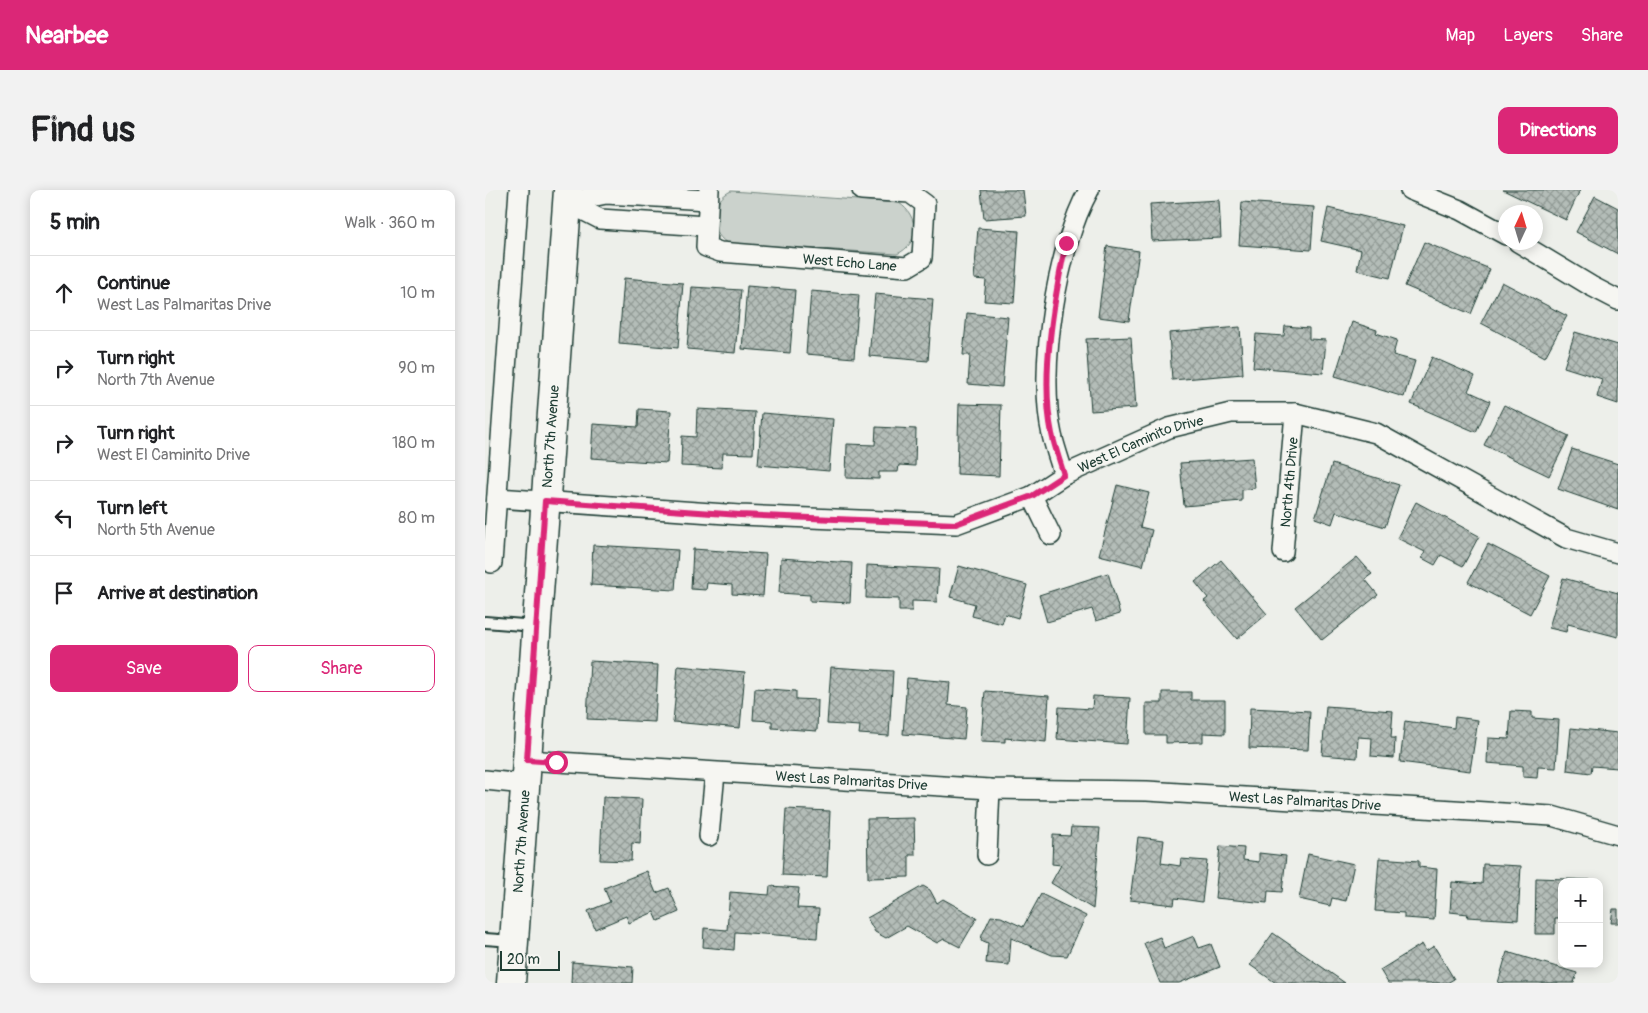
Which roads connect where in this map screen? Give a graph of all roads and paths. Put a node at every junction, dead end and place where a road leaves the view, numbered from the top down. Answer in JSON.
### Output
{"nodes":[{"id":1,"x":519,"y":190,"type":"edge"},
{"id":2,"x":862,"y":190,"type":"edge"},
{"id":3,"x":1089,"y":190,"type":"edge"},
{"id":4,"x":1410,"y":190,"type":"edge"},
{"id":5,"x":708,"y":195,"type":"edge"},
{"id":6,"x":568,"y":196,"type":"edge"},
{"id":7,"x":706,"y":226,"type":"junction"},
{"id":8,"x":1498,"y":231,"type":"edge"},
{"id":9,"x":1531,"y":250,"type":"edge"},
{"id":10,"x":1618,"y":300,"type":"edge"},
{"id":11,"x":1295,"y":413,"type":"junction"},
{"id":12,"x":1064,"y":475,"type":"junction"},
{"id":13,"x":1032,"y":496,"type":"junction"},
{"id":14,"x":497,"y":498,"type":"junction"},
{"id":15,"x":545,"y":501,"type":"junction"},
{"id":16,"x":1051,"y":535,"type":"dead end"},
{"id":17,"x":1283,"y":552,"type":"dead end"},
{"id":18,"x":1618,"y":553,"type":"edge"},
{"id":19,"x":492,"y":563,"type":"dead end"},
{"id":20,"x":485,"y":622,"type":"edge"},
{"id":21,"x":535,"y":626,"type":"junction"},
{"id":22,"x":526,"y":772,"type":"junction"},
{"id":23,"x":715,"y":773,"type":"junction"},
{"id":24,"x":485,"y":780,"type":"edge"},
{"id":25,"x":990,"y":789,"type":"junction"},
{"id":26,"x":1618,"y":835,"type":"edge"},
{"id":27,"x":709,"y":836,"type":"dead end"},
{"id":28,"x":987,"y":856,"type":"dead end"},
{"id":29,"x":485,"y":939,"type":"edge"},
{"id":30,"x":514,"y":941,"type":"junction"},
{"id":31,"x":511,"y":983,"type":"edge"}],
"edges":[{"from":1,"to":14,"type":"street"},
{"from":2,"to":7,"type":"street","name":"West Echo Lane"},
{"from":3,"to":12,"type":"street"},
{"from":4,"to":8,"type":"street"},
{"from":5,"to":6,"type":"street","name":"West Echo Lane"},
{"from":5,"to":7,"type":"street","name":"West Echo Lane"},
{"from":6,"to":7,"type":"street"},
{"from":6,"to":15,"type":"main road","name":"North 7th Avenue"},
{"from":9,"to":10,"type":"street"},
{"from":11,"to":12,"type":"street","name":"West El Caminito Drive"},
{"from":11,"to":17,"type":"street","name":"North 4th Drive"},
{"from":11,"to":18,"type":"street","name":"West El Caminito Drive"},
{"from":12,"to":13,"type":"street","name":"West El Caminito Drive"},
{"from":13,"to":15,"type":"street","name":"West El Caminito Drive"},
{"from":13,"to":16,"type":"street"},
{"from":14,"to":15,"type":"street","name":"West El Caminito Drive"},
{"from":14,"to":19,"type":"street"},
{"from":15,"to":21,"type":"main road","name":"North 7th Avenue"},
{"from":20,"to":21,"type":"lane"},
{"from":21,"to":22,"type":"main road","name":"North 7th Avenue"},
{"from":22,"to":23,"type":"street","name":"West Las Palmaritas Drive"},
{"from":22,"to":24,"type":"street","name":"West Las Palmaritas Drive"},
{"from":22,"to":30,"type":"main road","name":"North 7th Avenue"},
{"from":23,"to":25,"type":"street","name":"West Las Palmaritas Drive"},
{"from":23,"to":27,"type":"street"},
{"from":25,"to":26,"type":"street","name":"West Las Palmaritas Drive"},
{"from":25,"to":28,"type":"street"},
{"from":29,"to":30,"type":"lane"},
{"from":30,"to":31,"type":"main road","name":"North 7th Avenue"}]}
